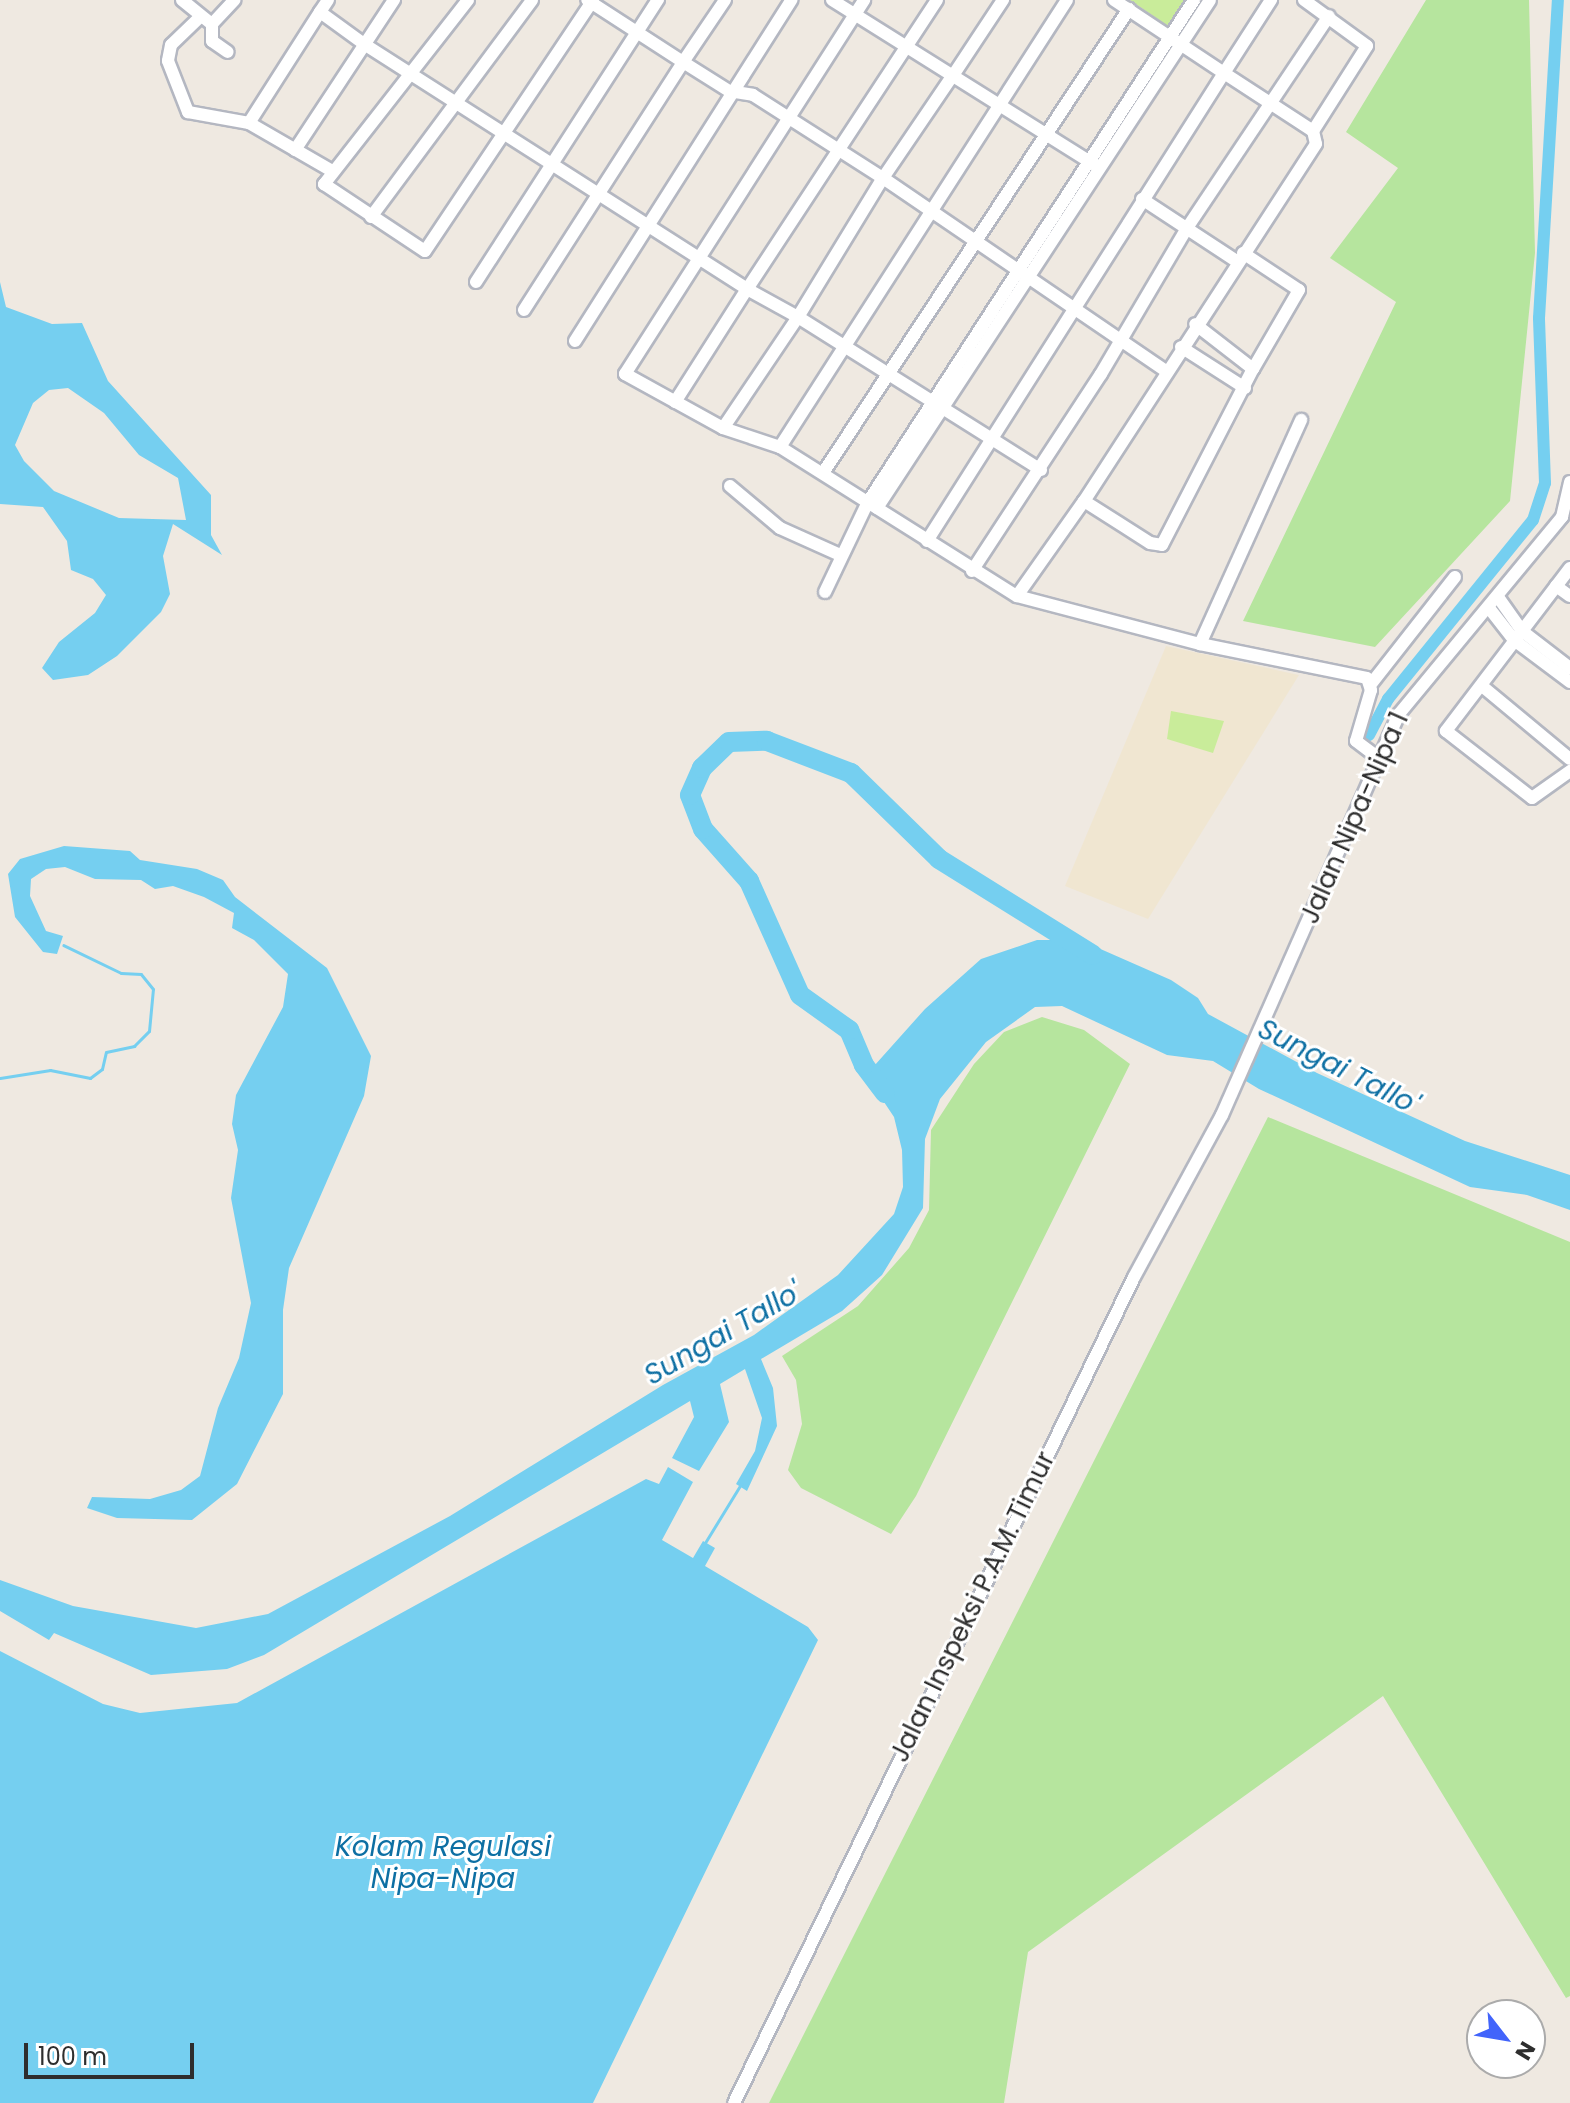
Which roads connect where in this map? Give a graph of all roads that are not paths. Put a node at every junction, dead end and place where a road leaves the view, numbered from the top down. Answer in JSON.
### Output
{"nodes":[{"id":1,"x":182,"y":0,"type":"edge"},
{"id":2,"x":234,"y":0,"type":"edge"},
{"id":3,"x":328,"y":0,"type":"edge"},
{"id":4,"x":394,"y":0,"type":"edge"},
{"id":5,"x":468,"y":0,"type":"edge"},
{"id":6,"x":532,"y":0,"type":"edge"},
{"id":7,"x":658,"y":0,"type":"edge"},
{"id":8,"x":725,"y":0,"type":"edge"},
{"id":9,"x":791,"y":0,"type":"edge"},
{"id":10,"x":832,"y":0,"type":"edge"},
{"id":11,"x":864,"y":0,"type":"edge"},
{"id":12,"x":937,"y":0,"type":"edge"},
{"id":13,"x":1003,"y":0,"type":"edge"},
{"id":14,"x":1067,"y":0,"type":"edge"},
{"id":15,"x":1194,"y":0,"type":"edge"},
{"id":16,"x":1210,"y":0,"type":"edge"},
{"id":17,"x":1271,"y":0,"type":"edge"},
{"id":18,"x":1304,"y":0,"type":"edge"},
{"id":19,"x":591,"y":1,"type":"edge"},
{"id":20,"x":1123,"y":4,"type":"edge"},
{"id":21,"x":320,"y":12,"type":"junction"},
{"id":22,"x":854,"y":14,"type":"junction"},
{"id":23,"x":1329,"y":16,"type":"junction"},
{"id":24,"x":200,"y":17,"type":"junction"},
{"id":25,"x":212,"y":24,"type":"junction"},
{"id":26,"x":637,"y":33,"type":"junction"},
{"id":27,"x":1175,"y":41,"type":"junction"},
{"id":28,"x":364,"y":44,"type":"junction"},
{"id":29,"x":906,"y":48,"type":"junction"},
{"id":30,"x":228,"y":52,"type":"dead end"},
{"id":31,"x":683,"y":62,"type":"junction"},
{"id":32,"x":1224,"y":73,"type":"junction"},
{"id":33,"x":410,"y":75,"type":"junction"},
{"id":34,"x":953,"y":76,"type":"junction"},
{"id":35,"x":729,"y":91,"type":"junction"},
{"id":36,"x":1269,"y":101,"type":"junction"},
{"id":37,"x":1002,"y":105,"type":"junction"},
{"id":38,"x":455,"y":106,"type":"junction"},
{"id":39,"x":789,"y":119,"type":"junction"},
{"id":40,"x":249,"y":123,"type":"junction"},
{"id":41,"x":1313,"y":131,"type":"junction"},
{"id":42,"x":500,"y":134,"type":"junction"},
{"id":43,"x":1048,"y":135,"type":"junction"},
{"id":44,"x":295,"y":150,"type":"junction"},
{"id":45,"x":838,"y":152,"type":"junction"},
{"id":46,"x":1096,"y":164,"type":"junction"},
{"id":47,"x":551,"y":166,"type":"junction"},
{"id":48,"x":332,"y":171,"type":"junction"},
{"id":49,"x":883,"y":178,"type":"junction"},
{"id":50,"x":597,"y":195,"type":"junction"},
{"id":51,"x":1142,"y":199,"type":"junction"},
{"id":52,"x":932,"y":212,"type":"junction"},
{"id":53,"x":371,"y":217,"type":"junction"},
{"id":54,"x":645,"y":225,"type":"junction"},
{"id":55,"x":1187,"y":228,"type":"junction"},
{"id":56,"x":976,"y":246,"type":"junction"},
{"id":57,"x":698,"y":258,"type":"junction"},
{"id":58,"x":1240,"y":258,"type":"junction"},
{"id":59,"x":1021,"y":277,"type":"junction"},
{"id":60,"x":476,"y":282,"type":"dead end"},
{"id":61,"x":747,"y":289,"type":"junction"},
{"id":62,"x":524,"y":310,"type":"dead end"},
{"id":63,"x":1072,"y":311,"type":"junction"},
{"id":64,"x":798,"y":317,"type":"junction"},
{"id":65,"x":1195,"y":324,"type":"junction"},
{"id":66,"x":575,"y":341,"type":"dead end"},
{"id":67,"x":1119,"y":343,"type":"junction"},
{"id":68,"x":1181,"y":347,"type":"junction"},
{"id":69,"x":847,"y":348,"type":"junction"},
{"id":70,"x":1253,"y":369,"type":"junction"},
{"id":71,"x":1164,"y":370,"type":"junction"},
{"id":72,"x":892,"y":376,"type":"junction"},
{"id":73,"x":1245,"y":388,"type":"junction"},
{"id":74,"x":675,"y":402,"type":"junction"},
{"id":75,"x":938,"y":406,"type":"junction"},
{"id":76,"x":1301,"y":420,"type":"dead end"},
{"id":77,"x":723,"y":428,"type":"junction"},
{"id":78,"x":994,"y":440,"type":"junction"},
{"id":79,"x":780,"y":447,"type":"junction"},
{"id":80,"x":1041,"y":470,"type":"junction"},
{"id":81,"x":823,"y":473,"type":"junction"},
{"id":82,"x":1570,"y":482,"type":"edge"},
{"id":83,"x":730,"y":486,"type":"dead end"},
{"id":84,"x":1084,"y":501,"type":"junction"},
{"id":85,"x":872,"y":505,"type":"junction"},
{"id":86,"x":1566,"y":517,"type":"edge"},
{"id":87,"x":927,"y":541,"type":"junction"},
{"id":88,"x":840,"y":555,"type":"junction"},
{"id":89,"x":1570,"y":568,"type":"edge"},
{"id":90,"x":972,"y":571,"type":"junction"},
{"id":91,"x":1455,"y":577,"type":"dead end"},
{"id":92,"x":1556,"y":586,"type":"junction"},
{"id":93,"x":825,"y":592,"type":"dead end"},
{"id":94,"x":1017,"y":596,"type":"junction"},
{"id":95,"x":1570,"y":596,"type":"edge"},
{"id":96,"x":1498,"y":597,"type":"junction"},
{"id":97,"x":1489,"y":608,"type":"junction"},
{"id":98,"x":1518,"y":635,"type":"junction"},
{"id":99,"x":1200,"y":644,"type":"junction"},
{"id":100,"x":1570,"y":668,"type":"edge"},
{"id":101,"x":1570,"y":682,"type":"edge"},
{"id":102,"x":1371,"y":684,"type":"junction"},
{"id":103,"x":1482,"y":686,"type":"junction"},
{"id":104,"x":1377,"y":757,"type":"junction"},
{"id":105,"x":1570,"y":759,"type":"edge"},
{"id":106,"x":1570,"y":771,"type":"edge"},
{"id":107,"x":1222,"y":1115,"type":"joint"},
{"id":108,"x":734,"y":2103,"type":"edge"}],
"edges":[{"from":1,"to":24,"type":"street"},
{"from":2,"to":25,"type":"street"},
{"from":3,"to":21,"type":"street"},
{"from":4,"to":28,"type":"street"},
{"from":5,"to":33,"type":"street"},
{"from":6,"to":38,"type":"street"},
{"from":7,"to":26,"type":"street"},
{"from":8,"to":31,"type":"street"},
{"from":9,"to":35,"type":"street"},
{"from":10,"to":22,"type":"street"},
{"from":11,"to":22,"type":"street"},
{"from":12,"to":29,"type":"street"},
{"from":13,"to":34,"type":"street"},
{"from":14,"to":37,"type":"street"},
{"from":15,"to":27,"type":"street"},
{"from":16,"to":27,"type":"street"},
{"from":17,"to":32,"type":"street"},
{"from":18,"to":23,"type":"street"},
{"from":19,"to":26,"type":"street"},
{"from":19,"to":42,"type":"street"},
{"from":20,"to":27,"type":"street"},
{"from":20,"to":43,"type":"street"},
{"from":21,"to":28,"type":"street"},
{"from":21,"to":40,"type":"street"},
{"from":22,"to":29,"type":"street"},
{"from":22,"to":39,"type":"street"},
{"from":23,"to":36,"type":"street"},
{"from":23,"to":41,"type":"street"},
{"from":24,"to":25,"type":"street"},
{"from":24,"to":40,"type":"street"},
{"from":25,"to":30,"type":"street"},
{"from":26,"to":31,"type":"street"},
{"from":26,"to":47,"type":"street"},
{"from":27,"to":32,"type":"street"},
{"from":27,"to":46,"type":"street"},
{"from":28,"to":33,"type":"street"},
{"from":28,"to":44,"type":"street"},
{"from":29,"to":34,"type":"street"},
{"from":29,"to":45,"type":"street"},
{"from":31,"to":35,"type":"street"},
{"from":31,"to":50,"type":"street"},
{"from":32,"to":36,"type":"street"},
{"from":32,"to":51,"type":"street"},
{"from":33,"to":38,"type":"street"},
{"from":33,"to":48,"type":"street"},
{"from":34,"to":37,"type":"street"},
{"from":34,"to":49,"type":"street"},
{"from":35,"to":39,"type":"street"},
{"from":35,"to":54,"type":"street"},
{"from":36,"to":41,"type":"street"},
{"from":36,"to":55,"type":"street"},
{"from":37,"to":43,"type":"street"},
{"from":37,"to":52,"type":"street"},
{"from":38,"to":42,"type":"street"},
{"from":38,"to":53,"type":"street"},
{"from":39,"to":45,"type":"street"},
{"from":39,"to":57,"type":"street"},
{"from":40,"to":44,"type":"street"},
{"from":41,"to":58,"type":"street"},
{"from":42,"to":47,"type":"street"},
{"from":42,"to":53,"type":"street"},
{"from":43,"to":46,"type":"street"},
{"from":43,"to":56,"type":"street"},
{"from":44,"to":48,"type":"street"},
{"from":45,"to":49,"type":"street"},
{"from":45,"to":61,"type":"street"},
{"from":46,"to":59,"type":"street"},
{"from":47,"to":50,"type":"street"},
{"from":47,"to":60,"type":"street"},
{"from":48,"to":53,"type":"street"},
{"from":49,"to":52,"type":"street"},
{"from":49,"to":64,"type":"street"},
{"from":50,"to":54,"type":"street"},
{"from":50,"to":62,"type":"street"},
{"from":51,"to":55,"type":"street"},
{"from":51,"to":63,"type":"street"},
{"from":52,"to":56,"type":"street"},
{"from":52,"to":69,"type":"street"},
{"from":54,"to":57,"type":"street"},
{"from":54,"to":66,"type":"street"},
{"from":55,"to":58,"type":"street"},
{"from":55,"to":67,"type":"street"},
{"from":56,"to":59,"type":"street"},
{"from":56,"to":72,"type":"street"},
{"from":57,"to":61,"type":"street"},
{"from":57,"to":74,"type":"street"},
{"from":58,"to":65,"type":"street"},
{"from":58,"to":70,"type":"street"},
{"from":59,"to":63,"type":"street"},
{"from":59,"to":75,"type":"street"},
{"from":61,"to":64,"type":"street"},
{"from":61,"to":74,"type":"street"},
{"from":63,"to":67,"type":"street"},
{"from":63,"to":78,"type":"street"},
{"from":64,"to":69,"type":"street"},
{"from":64,"to":77,"type":"street"},
{"from":65,"to":68,"type":"street"},
{"from":65,"to":70,"type":"street"},
{"from":67,"to":71,"type":"street"},
{"from":67,"to":80,"type":"street"},
{"from":68,"to":71,"type":"street"},
{"from":68,"to":73,"type":"street"},
{"from":69,"to":72,"type":"street"},
{"from":69,"to":79,"type":"street"},
{"from":70,"to":73,"type":"street"},
{"from":71,"to":84,"type":"street"},
{"from":72,"to":75,"type":"street"},
{"from":72,"to":81,"type":"street"},
{"from":73,"to":84,"type":"street"},
{"from":74,"to":77,"type":"street"},
{"from":75,"to":78,"type":"street"},
{"from":75,"to":85,"type":"street"},
{"from":76,"to":99,"type":"street"},
{"from":77,"to":79,"type":"street"},
{"from":78,"to":80,"type":"street"},
{"from":78,"to":87,"type":"street"},
{"from":79,"to":81,"type":"street"},
{"from":80,"to":90,"type":"street"},
{"from":81,"to":85,"type":"street"},
{"from":82,"to":86,"type":"street","name":"Jalan Nipa-Nipa 1"},
{"from":83,"to":88,"type":"street"},
{"from":84,"to":94,"type":"street"},
{"from":85,"to":87,"type":"street"},
{"from":85,"to":88,"type":"street"},
{"from":86,"to":96,"type":"street","name":"Jalan Nipa-Nipa 1"},
{"from":87,"to":90,"type":"street"},
{"from":88,"to":93,"type":"street"},
{"from":89,"to":92,"type":"street"},
{"from":90,"to":94,"type":"street"},
{"from":91,"to":102,"type":"street"},
{"from":92,"to":95,"type":"street"},
{"from":92,"to":98,"type":"street"},
{"from":94,"to":99,"type":"street"},
{"from":96,"to":97,"type":"street","name":"Jalan Nipa-Nipa 1"},
{"from":96,"to":98,"type":"street"},
{"from":97,"to":98,"type":"street"},
{"from":97,"to":104,"type":"street","name":"Jalan Nipa-Nipa 1"},
{"from":98,"to":100,"type":"street"},
{"from":98,"to":101,"type":"street"},
{"from":98,"to":103,"type":"street"},
{"from":99,"to":102,"type":"street"},
{"from":102,"to":104,"type":"street"},
{"from":103,"to":105,"type":"street"},
{"from":103,"to":106,"type":"street"},
{"from":104,"to":107,"type":"street","name":"Jalan Nipa-Nipa 1"},
{"from":107,"to":108,"type":"street","name":"Jalan Inspeksi P.A.M. Timur"}]}
